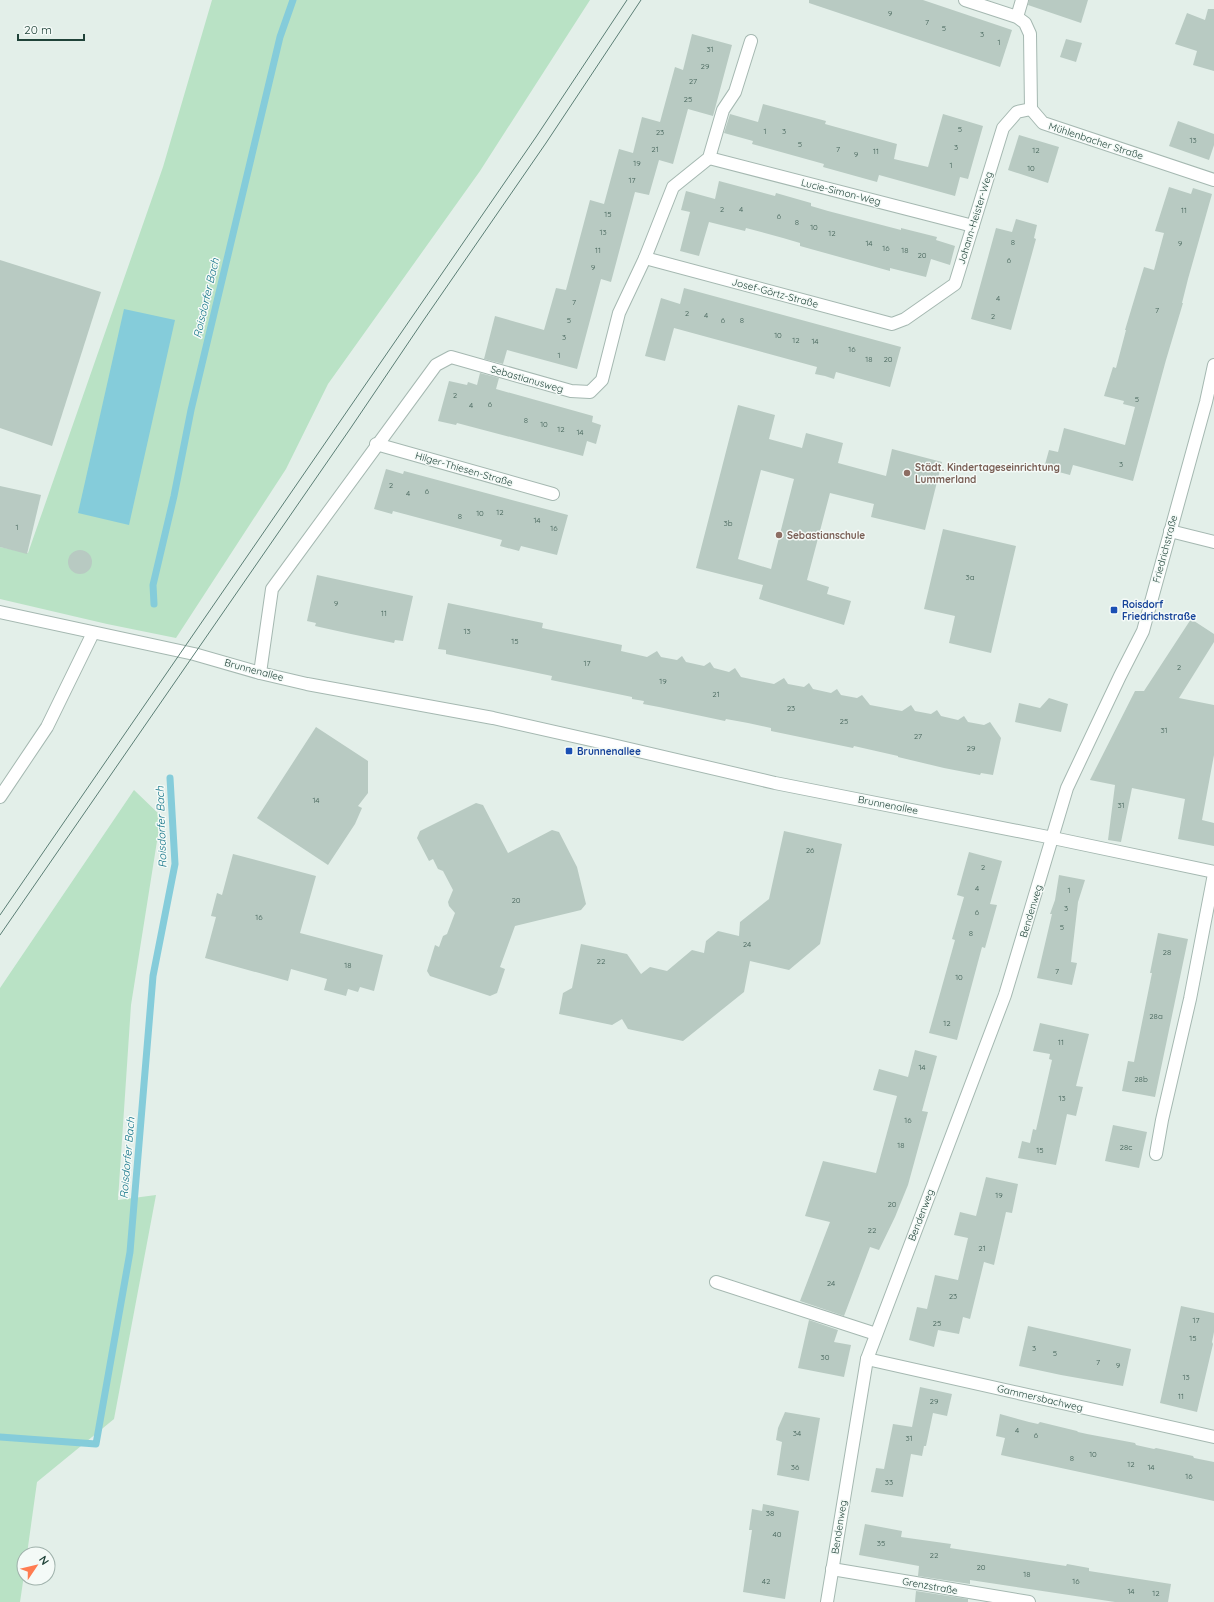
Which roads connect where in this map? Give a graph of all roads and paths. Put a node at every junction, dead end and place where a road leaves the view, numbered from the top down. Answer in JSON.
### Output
{"nodes":[{"id":1,"x":965,"y":0,"type":"edge"},
{"id":2,"x":1022,"y":0,"type":"edge"},
{"id":3,"x":1017,"y":17,"type":"junction"},
{"id":4,"x":751,"y":41,"type":"dead end"},
{"id":5,"x":1031,"y":109,"type":"junction"},
{"id":6,"x":709,"y":158,"type":"junction"},
{"id":7,"x":1214,"y":180,"type":"edge"},
{"id":8,"x":973,"y":226,"type":"junction"},
{"id":9,"x":644,"y":258,"type":"junction"},
{"id":10,"x":905,"y":319,"type":"joint"},
{"id":11,"x":1214,"y":365,"type":"edge"},
{"id":12,"x":376,"y":444,"type":"junction"},
{"id":13,"x":553,"y":494,"type":"dead end"},
{"id":14,"x":1170,"y":531,"type":"junction"},
{"id":15,"x":1214,"y":542,"type":"edge"},
{"id":16,"x":0,"y":612,"type":"edge"},
{"id":17,"x":93,"y":633,"type":"junction"},
{"id":18,"x":260,"y":673,"type":"junction"},
{"id":19,"x":0,"y":796,"type":"edge"},
{"id":20,"x":1053,"y":838,"type":"junction"},
{"id":21,"x":1214,"y":873,"type":"edge"},
{"id":22,"x":1156,"y":1154,"type":"dead end"},
{"id":23,"x":716,"y":1282,"type":"dead end"},
{"id":24,"x":876,"y":1334,"type":"junction"},
{"id":25,"x":867,"y":1359,"type":"junction"},
{"id":26,"x":1214,"y":1437,"type":"edge"},
{"id":27,"x":832,"y":1569,"type":"junction"},
{"id":28,"x":827,"y":1602,"type":"edge"},
{"id":29,"x":1029,"y":1602,"type":"edge"}],
"edges":[{"from":1,"to":3,"type":"street"},
{"from":2,"to":3,"type":"street"},
{"from":3,"to":5,"type":"street"},
{"from":4,"to":6,"type":"street"},
{"from":5,"to":7,"type":"street","name":"Mühlenbacher Straße"},
{"from":5,"to":8,"type":"street","name":"Johann-Heister-Weg"},
{"from":6,"to":8,"type":"street","name":"Lucie-Simon-Weg"},
{"from":6,"to":9,"type":"street","name":"Sebastianusweg"},
{"from":8,"to":10,"type":"street","name":"Johann-Heister-Weg"},
{"from":9,"to":10,"type":"street","name":"Josef-Görtz-Straße"},
{"from":9,"to":12,"type":"street","name":"Sebastianusweg"},
{"from":11,"to":14,"type":"street","name":"Friedrichstraße"},
{"from":12,"to":13,"type":"street","name":"Hilger-Thiesen-Straße"},
{"from":12,"to":18,"type":"street","name":"Sebastianusweg"},
{"from":14,"to":15,"type":"street"},
{"from":14,"to":20,"type":"street","name":"Friedrichstraße"},
{"from":16,"to":17,"type":"street","name":"Brunnenallee"},
{"from":17,"to":18,"type":"street","name":"Brunnenallee"},
{"from":17,"to":19,"type":"street"},
{"from":18,"to":20,"type":"street","name":"Brunnenallee"},
{"from":20,"to":21,"type":"street","name":"Brunnenallee"},
{"from":20,"to":24,"type":"street","name":"Bendenweg"},
{"from":21,"to":22,"type":"street"},
{"from":23,"to":24,"type":"street"},
{"from":24,"to":25,"type":"street","name":"Bendenweg"},
{"from":25,"to":26,"type":"street","name":"Gammersbachweg"},
{"from":25,"to":27,"type":"street","name":"Bendenweg"},
{"from":27,"to":28,"type":"street","name":"Bendenweg"},
{"from":27,"to":29,"type":"street","name":"Grenzstraße"}]}
